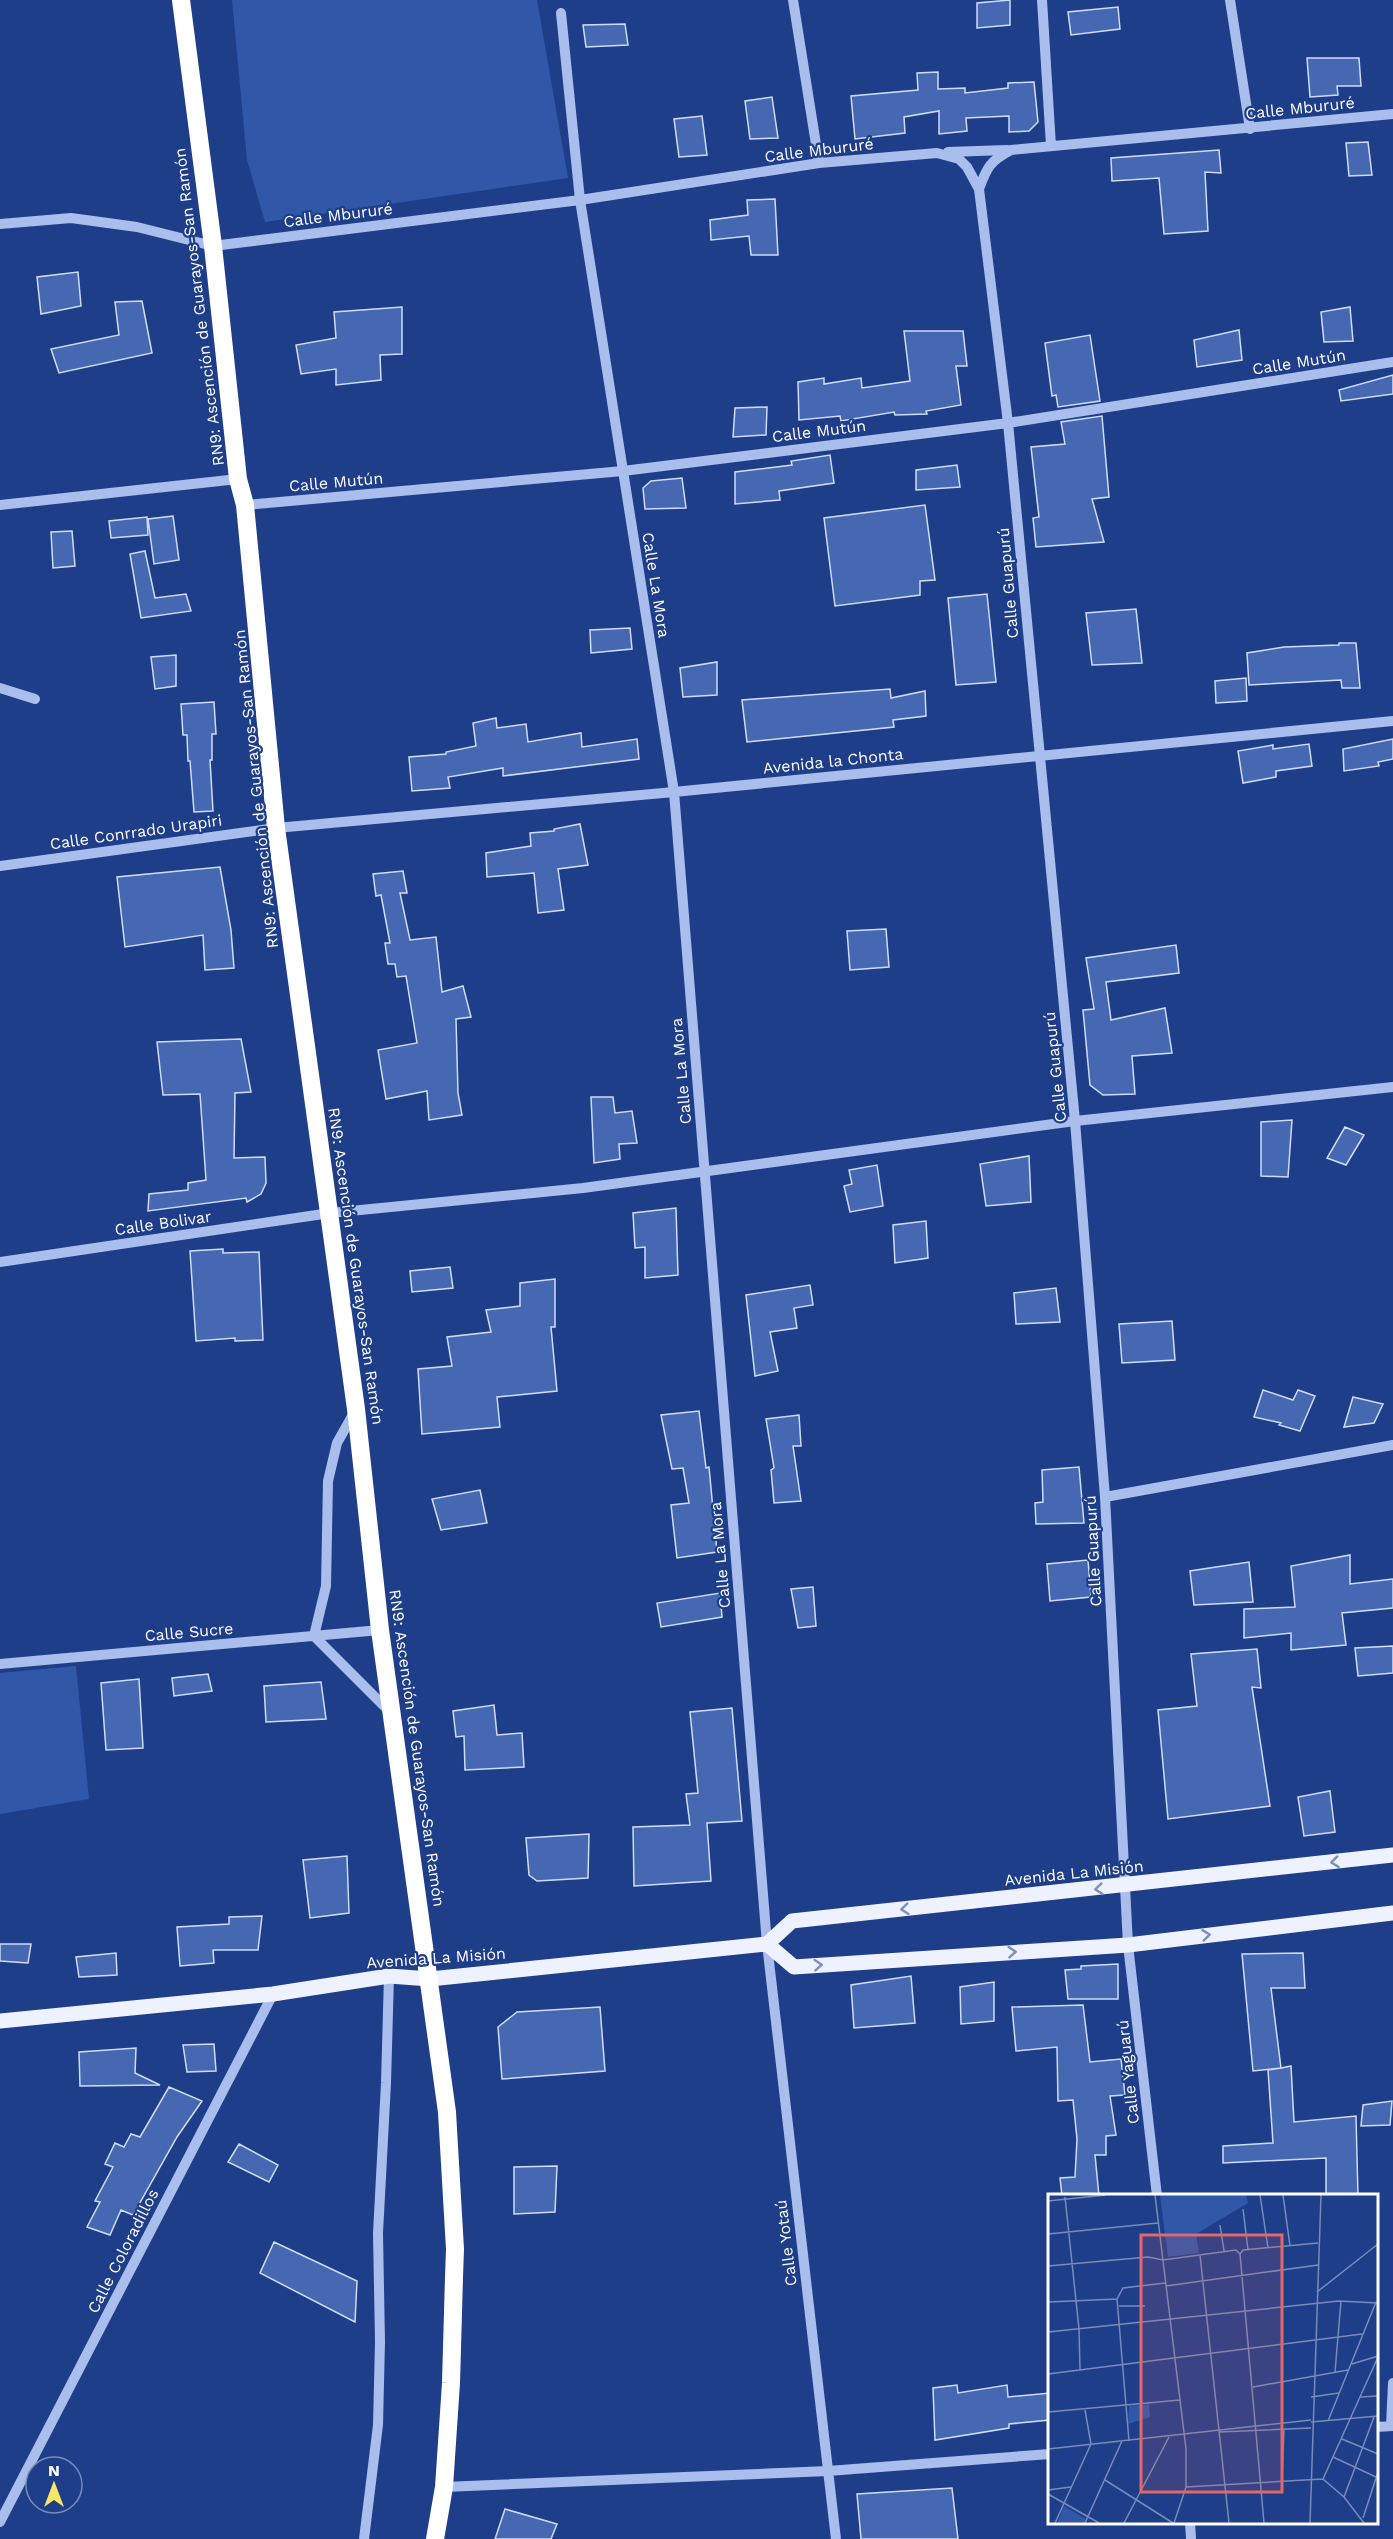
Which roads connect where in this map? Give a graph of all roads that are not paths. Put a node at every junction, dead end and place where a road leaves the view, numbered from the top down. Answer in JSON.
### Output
{"nodes":[{"id":1,"x":181,"y":0,"type":"edge"},
{"id":2,"x":793,"y":0,"type":"edge"},
{"id":3,"x":1042,"y":0,"type":"edge"},
{"id":4,"x":1230,"y":0,"type":"edge"},
{"id":5,"x":561,"y":13,"type":"dead end"},
{"id":6,"x":1393,"y":114,"type":"edge"},
{"id":7,"x":1250,"y":129,"type":"junction"},
{"id":8,"x":1051,"y":146,"type":"junction"},
{"id":9,"x":1011,"y":150,"type":"junction"},
{"id":10,"x":937,"y":153,"type":"junction"},
{"id":11,"x":819,"y":163,"type":"junction"},
{"id":12,"x":979,"y":189,"type":"junction"},
{"id":13,"x":580,"y":200,"type":"junction"},
{"id":14,"x":0,"y":224,"type":"edge"},
{"id":15,"x":213,"y":246,"type":"junction"},
{"id":16,"x":1393,"y":362,"type":"edge"},
{"id":17,"x":1008,"y":423,"type":"junction"},
{"id":18,"x":623,"y":471,"type":"junction"},
{"id":19,"x":238,"y":479,"type":"junction"},
{"id":20,"x":0,"y":505,"type":"edge"},
{"id":21,"x":245,"y":505,"type":"junction"},
{"id":22,"x":0,"y":688,"type":"edge"},
{"id":23,"x":35,"y":699,"type":"dead end"},
{"id":24,"x":1393,"y":721,"type":"edge"},
{"id":25,"x":1040,"y":757,"type":"junction"},
{"id":26,"x":674,"y":792,"type":"junction"},
{"id":27,"x":276,"y":828,"type":"junction"},
{"id":28,"x":0,"y":866,"type":"edge"},
{"id":29,"x":1393,"y":1087,"type":"edge"},
{"id":30,"x":1075,"y":1121,"type":"junction"},
{"id":31,"x":704,"y":1172,"type":"junction"},
{"id":32,"x":330,"y":1214,"type":"junction"},
{"id":33,"x":0,"y":1262,"type":"edge"},
{"id":34,"x":356,"y":1409,"type":"junction"},
{"id":35,"x":1393,"y":1445,"type":"edge"},
{"id":36,"x":1105,"y":1497,"type":"junction"},
{"id":37,"x":380,"y":1630,"type":"junction"},
{"id":38,"x":315,"y":1636,"type":"junction"},
{"id":39,"x":0,"y":1664,"type":"edge"},
{"id":40,"x":392,"y":1714,"type":"junction"},
{"id":41,"x":1393,"y":1856,"type":"edge"},
{"id":42,"x":1125,"y":1886,"type":"junction"},
{"id":43,"x":1393,"y":1913,"type":"edge"},
{"id":44,"x":767,"y":1944,"type":"junction"},
{"id":45,"x":1128,"y":1945,"type":"junction"},
{"id":46,"x":389,"y":1976,"type":"junction"},
{"id":47,"x":430,"y":1979,"type":"junction"},
{"id":48,"x":273,"y":1994,"type":"junction"},
{"id":49,"x":0,"y":2021,"type":"edge"},
{"id":50,"x":1157,"y":2194,"type":"edge"},
{"id":51,"x":1393,"y":2383,"type":"edge"},
{"id":52,"x":1392,"y":2426,"type":"edge"},
{"id":53,"x":1048,"y":2454,"type":"edge"},
{"id":54,"x":828,"y":2471,"type":"junction"},
{"id":55,"x":444,"y":2487,"type":"junction"},
{"id":56,"x":0,"y":2522,"type":"edge"},
{"id":57,"x":1190,"y":2524,"type":"edge"},
{"id":58,"x":364,"y":2539,"type":"edge"},
{"id":59,"x":435,"y":2539,"type":"edge"},
{"id":60,"x":836,"y":2539,"type":"edge"},
{"id":61,"x":1191,"y":2539,"type":"edge"}],
"edges":[{"from":1,"to":15,"type":"highway","name":"RN9: Ascención de Guarayos-San Ramón"},
{"from":2,"to":11,"type":"street"},
{"from":3,"to":8,"type":"street"},
{"from":4,"to":7,"type":"street"},
{"from":5,"to":13,"type":"street","name":"Calle La Mora"},
{"from":6,"to":7,"type":"street","name":"Calle Mbururé"},
{"from":7,"to":8,"type":"street","name":"Calle Mbururé"},
{"from":8,"to":9,"type":"street","name":"Calle Mbururé"},
{"from":9,"to":10,"type":"street","name":"Calle Mbururé"},
{"from":9,"to":12,"type":"street"},
{"from":10,"to":11,"type":"street","name":"Calle Mbururé"},
{"from":10,"to":12,"type":"street","name":"Calle Mbururé"},
{"from":11,"to":13,"type":"street","name":"Calle Mbururé"},
{"from":12,"to":17,"type":"street","name":"Calle Guapurú"},
{"from":13,"to":15,"type":"street","name":"Calle Mbururé"},
{"from":13,"to":18,"type":"street","name":"Calle La Mora"},
{"from":14,"to":15,"type":"street"},
{"from":15,"to":19,"type":"highway","name":"RN9: Ascención de Guarayos-San Ramón"},
{"from":16,"to":17,"type":"street","name":"Calle Mutún"},
{"from":17,"to":18,"type":"street","name":"Calle Mutún"},
{"from":17,"to":25,"type":"street","name":"Calle Guapurú"},
{"from":18,"to":21,"type":"street","name":"Calle Mutún"},
{"from":18,"to":26,"type":"street","name":"Calle La Mora"},
{"from":19,"to":20,"type":"street"},
{"from":19,"to":21,"type":"highway","name":"RN9: Ascención de Guarayos-San Ramón"},
{"from":21,"to":27,"type":"highway","name":"RN9: Ascención de Guarayos-San Ramón"},
{"from":22,"to":23,"type":"street"},
{"from":24,"to":25,"type":"street","name":"Avenida la Chonta"},
{"from":25,"to":26,"type":"street","name":"Avenida la Chonta"},
{"from":25,"to":30,"type":"street","name":"Calle Guapurú"},
{"from":26,"to":27,"type":"street","name":"Avenida la Chonta"},
{"from":26,"to":31,"type":"street","name":"Calle La Mora"},
{"from":27,"to":28,"type":"street","name":"Calle Conrrado Urapiri"},
{"from":27,"to":32,"type":"highway","name":"RN9: Ascención de Guarayos-San Ramón"},
{"from":29,"to":30,"type":"street","name":"Calle Bolivar"},
{"from":30,"to":31,"type":"street","name":"Calle Bolivar"},
{"from":30,"to":36,"type":"street","name":"Calle Guapurú"},
{"from":31,"to":32,"type":"street","name":"Calle Bolivar"},
{"from":31,"to":44,"type":"street","name":"Calle La Mora"},
{"from":32,"to":33,"type":"street","name":"Calle Bolivar"},
{"from":32,"to":34,"type":"highway","name":"RN9: Ascención de Guarayos-San Ramón"},
{"from":34,"to":37,"type":"highway","name":"RN9: Ascención de Guarayos-San Ramón"},
{"from":34,"to":38,"type":"street"},
{"from":35,"to":36,"type":"street"},
{"from":36,"to":42,"type":"street","name":"Calle Guapurú"},
{"from":37,"to":38,"type":"street","name":"Calle Sucre"},
{"from":37,"to":40,"type":"highway","name":"RN9: Ascención de Guarayos-San Ramón"},
{"from":38,"to":39,"type":"street","name":"Calle Sucre"},
{"from":38,"to":40,"type":"street"},
{"from":40,"to":47,"type":"highway","name":"RN9: Ascención de Guarayos-San Ramón"},
{"from":41,"to":42,"type":"main road","name":"Avenida La Misión","one_way":true},
{"from":42,"to":44,"type":"main road","name":"Avenida La Misión","one_way":true},
{"from":42,"to":45,"type":"street","name":"Calle Guapurú"},
{"from":45,"to":43,"type":"main road","one_way":true},
{"from":44,"to":45,"type":"main road","one_way":true},
{"from":44,"to":47,"type":"main road","name":"Avenida La Misión"},
{"from":44,"to":54,"type":"street","name":"Calle Yotaú"},
{"from":45,"to":50,"type":"street","name":"Calle Yaguarú"},
{"from":46,"to":47,"type":"main road","name":"Avenida La Misión"},
{"from":46,"to":48,"type":"main road","name":"Avenida La Misión"},
{"from":46,"to":58,"type":"street"},
{"from":47,"to":55,"type":"highway","name":"RN9: Ascención de Guarayos-San Ramón"},
{"from":48,"to":49,"type":"main road","name":"Avenida La Misión"},
{"from":48,"to":56,"type":"street","name":"Calle Coloradillos"},
{"from":51,"to":52,"type":"street"},
{"from":53,"to":54,"type":"street"},
{"from":54,"to":55,"type":"street"},
{"from":54,"to":60,"type":"street","name":"Calle Yotaú"},
{"from":55,"to":59,"type":"highway","name":"RN9: Ascención de Guarayos-San Ramón"},
{"from":57,"to":61,"type":"street"}]}
